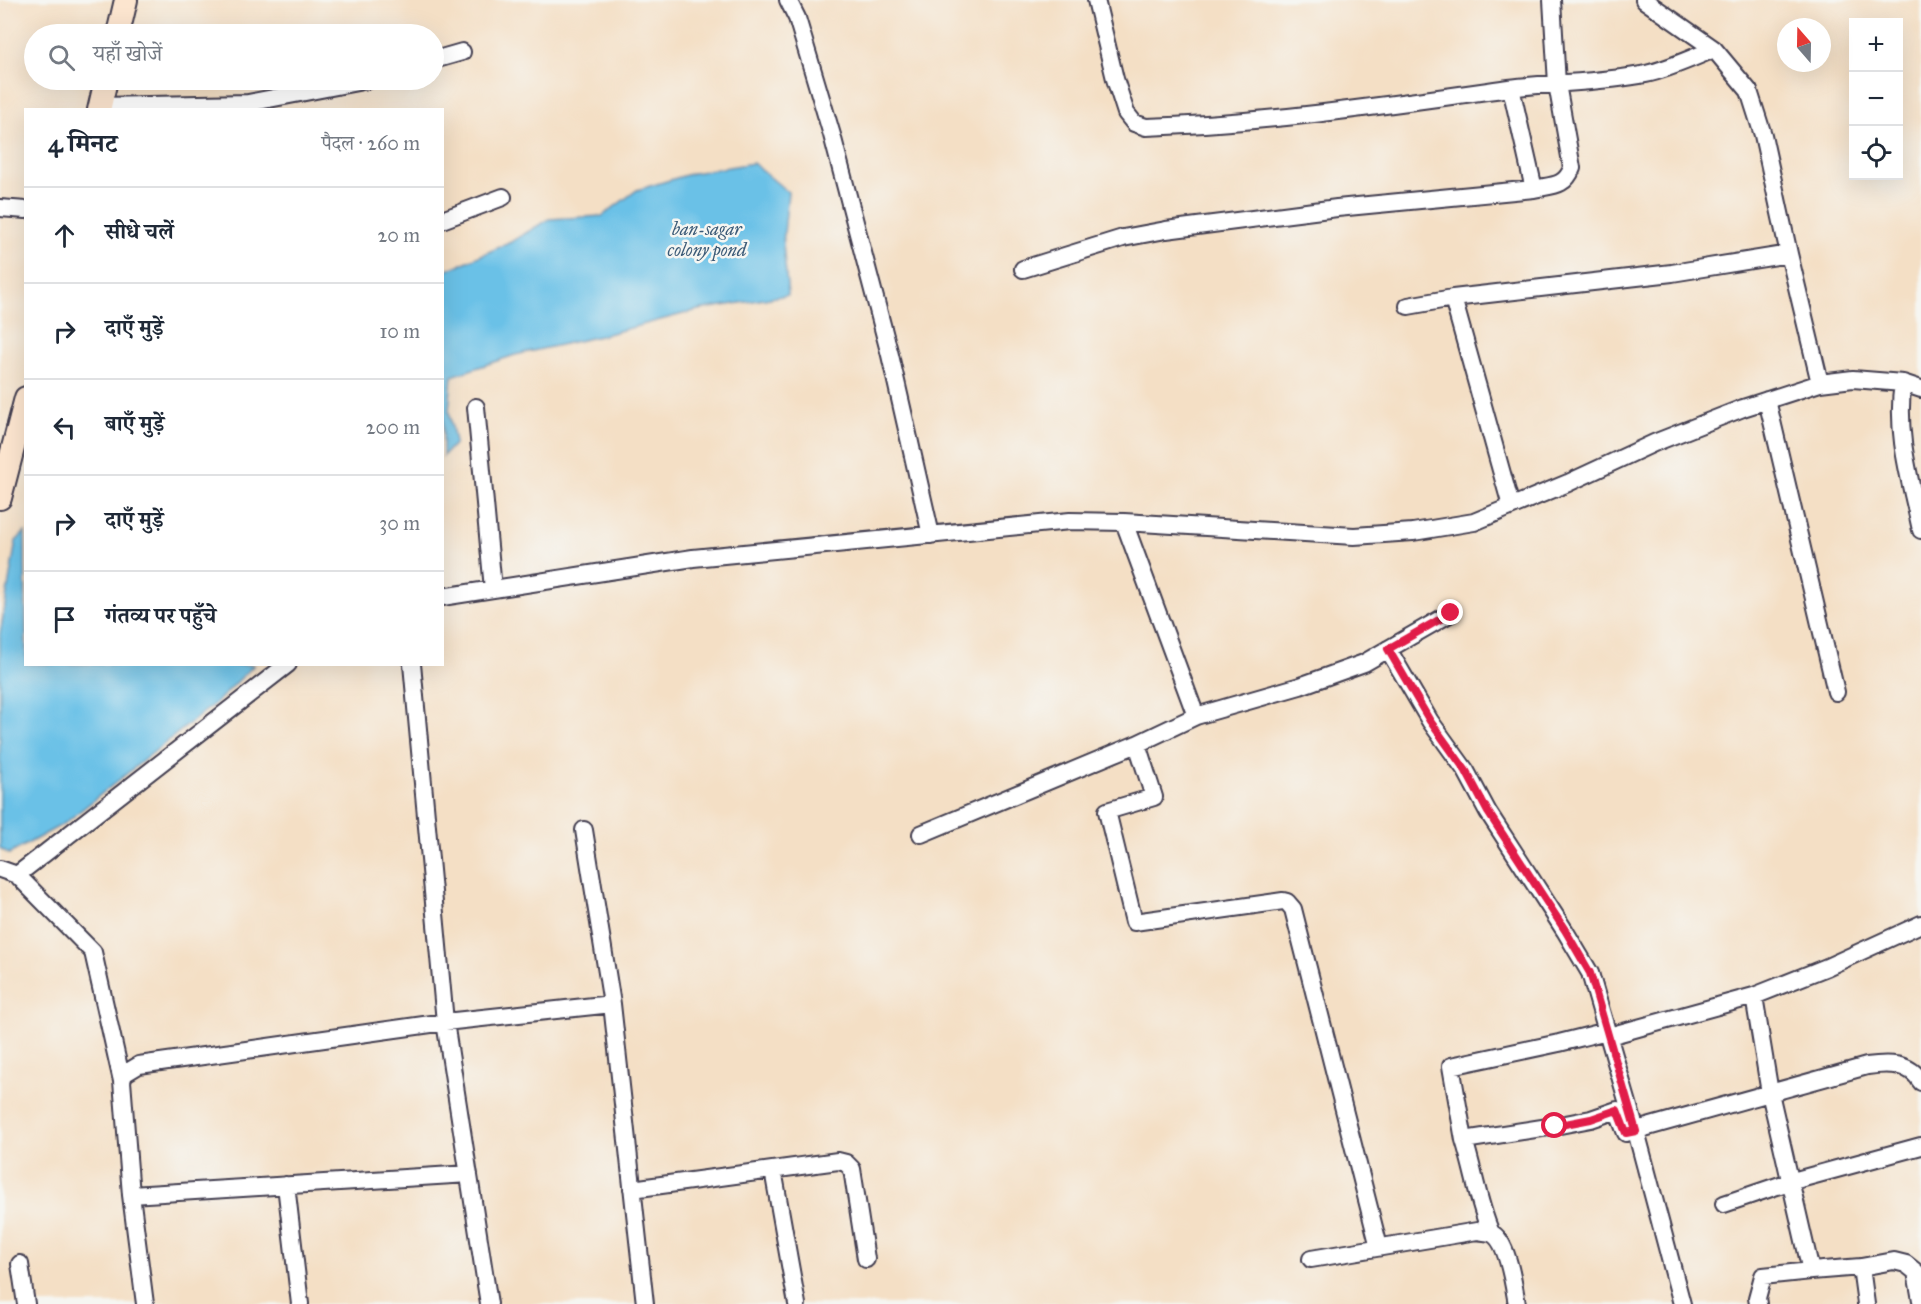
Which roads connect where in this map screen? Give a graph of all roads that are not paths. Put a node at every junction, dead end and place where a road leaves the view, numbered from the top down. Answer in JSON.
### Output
{"nodes":[{"id":1,"x":126,"y":0,"type":"edge"},
{"id":2,"x":788,"y":0,"type":"edge"},
{"id":3,"x":1096,"y":0,"type":"edge"},
{"id":4,"x":1552,"y":0,"type":"edge"},
{"id":5,"x":1644,"y":0,"type":"edge"},
{"id":6,"x":120,"y":24,"type":"edge"},
{"id":7,"x":1714,"y":49,"type":"junction"},
{"id":8,"x":462,"y":52,"type":"dead end"},
{"id":9,"x":444,"y":57,"type":"edge"},
{"id":10,"x":1557,"y":84,"type":"junction"},
{"id":11,"x":1511,"y":88,"type":"junction"},
{"id":12,"x":104,"y":90,"type":"edge"},
{"id":13,"x":316,"y":90,"type":"edge"},
{"id":14,"x":99,"y":108,"type":"edge"},
{"id":15,"x":1534,"y":189,"type":"junction"},
{"id":16,"x":503,"y":197,"type":"dead end"},
{"id":17,"x":0,"y":208,"type":"edge"},
{"id":18,"x":24,"y":210,"type":"edge"},
{"id":19,"x":444,"y":219,"type":"edge"},
{"id":20,"x":1789,"y":254,"type":"junction"},
{"id":21,"x":1023,"y":269,"type":"dead end"},
{"id":22,"x":1453,"y":298,"type":"junction"},
{"id":23,"x":1408,"y":306,"type":"dead end"},
{"id":24,"x":1820,"y":383,"type":"junction"},
{"id":25,"x":1903,"y":383,"type":"junction"},
{"id":26,"x":1921,"y":389,"type":"edge"},
{"id":27,"x":1767,"y":400,"type":"junction"},
{"id":28,"x":24,"y":406,"type":"edge"},
{"id":29,"x":476,"y":407,"type":"dead end"},
{"id":30,"x":0,"y":498,"type":"edge"},
{"id":31,"x":1511,"y":506,"type":"junction"},
{"id":32,"x":1124,"y":522,"type":"junction"},
{"id":33,"x":1921,"y":530,"type":"edge"},
{"id":34,"x":931,"y":535,"type":"junction"},
{"id":35,"x":493,"y":589,"type":"junction"},
{"id":36,"x":444,"y":597,"type":"edge"},
{"id":37,"x":1451,"y":613,"type":"dead end"},
{"id":38,"x":1388,"y":649,"type":"junction"},
{"id":39,"x":285,"y":666,"type":"edge"},
{"id":40,"x":412,"y":666,"type":"edge"},
{"id":41,"x":1836,"y":692,"type":"dead end"},
{"id":42,"x":1196,"y":716,"type":"junction"},
{"id":43,"x":1137,"y":744,"type":"junction"},
{"id":44,"x":584,"y":831,"type":"dead end"},
{"id":45,"x":921,"y":834,"type":"dead end"},
{"id":46,"x":0,"y":869,"type":"edge"},
{"id":47,"x":16,"y":875,"type":"junction"},
{"id":48,"x":1921,"y":924,"type":"edge"},
{"id":49,"x":1754,"y":996,"type":"junction"},
{"id":50,"x":612,"y":1004,"type":"junction"},
{"id":51,"x":445,"y":1022,"type":"junction"},
{"id":52,"x":1608,"y":1034,"type":"junction"},
{"id":53,"x":1920,"y":1079,"type":"edge"},
{"id":54,"x":122,"y":1081,"type":"junction"},
{"id":55,"x":1770,"y":1093,"type":"junction"},
{"id":56,"x":1636,"y":1131,"type":"junction"},
{"id":57,"x":1464,"y":1140,"type":"junction"},
{"id":58,"x":1921,"y":1146,"type":"edge"},
{"id":59,"x":773,"y":1170,"type":"junction"},
{"id":60,"x":469,"y":1174,"type":"junction"},
{"id":61,"x":1789,"y":1182,"type":"junction"},
{"id":62,"x":286,"y":1185,"type":"junction"},
{"id":63,"x":632,"y":1189,"type":"junction"},
{"id":64,"x":131,"y":1195,"type":"junction"},
{"id":65,"x":1724,"y":1204,"type":"dead end"},
{"id":66,"x":1491,"y":1233,"type":"junction"},
{"id":67,"x":1379,"y":1248,"type":"junction"},
{"id":68,"x":866,"y":1259,"type":"dead end"},
{"id":69,"x":1311,"y":1259,"type":"dead end"},
{"id":70,"x":20,"y":1264,"type":"dead end"},
{"id":71,"x":1861,"y":1267,"type":"junction"},
{"id":72,"x":1811,"y":1271,"type":"junction"},
{"id":73,"x":1921,"y":1300,"type":"edge"},
{"id":74,"x":26,"y":1304,"type":"edge"},
{"id":75,"x":146,"y":1304,"type":"edge"},
{"id":76,"x":300,"y":1304,"type":"edge"},
{"id":77,"x":489,"y":1304,"type":"edge"},
{"id":78,"x":645,"y":1304,"type":"edge"},
{"id":79,"x":796,"y":1304,"type":"edge"},
{"id":80,"x":1517,"y":1304,"type":"edge"},
{"id":81,"x":1682,"y":1304,"type":"edge"},
{"id":82,"x":1758,"y":1304,"type":"edge"},
{"id":83,"x":1866,"y":1304,"type":"edge"}],
"edges":[{"from":1,"to":6,"type":"main road"},
{"from":2,"to":34,"type":"street"},
{"from":3,"to":11,"type":"street"},
{"from":4,"to":10,"type":"street"},
{"from":5,"to":7,"type":"street"},
{"from":7,"to":10,"type":"street"},
{"from":7,"to":20,"type":"street"},
{"from":8,"to":9,"type":"street"},
{"from":10,"to":11,"type":"street"},
{"from":10,"to":15,"type":"street"},
{"from":11,"to":15,"type":"street"},
{"from":12,"to":14,"type":"main road"},
{"from":13,"to":14,"type":"street"},
{"from":15,"to":21,"type":"street"},
{"from":16,"to":19,"type":"street"},
{"from":17,"to":18,"type":"street"},
{"from":20,"to":22,"type":"street"},
{"from":20,"to":24,"type":"street"},
{"from":22,"to":23,"type":"street"},
{"from":22,"to":31,"type":"street"},
{"from":24,"to":25,"type":"street"},
{"from":24,"to":27,"type":"street"},
{"from":25,"to":26,"type":"street"},
{"from":25,"to":33,"type":"street"},
{"from":27,"to":31,"type":"street"},
{"from":27,"to":41,"type":"street"},
{"from":28,"to":30,"type":"main road"},
{"from":29,"to":35,"type":"street"},
{"from":31,"to":32,"type":"street"},
{"from":32,"to":34,"type":"street"},
{"from":32,"to":42,"type":"street"},
{"from":34,"to":35,"type":"street"},
{"from":35,"to":36,"type":"street"},
{"from":37,"to":38,"type":"street"},
{"from":38,"to":42,"type":"street"},
{"from":38,"to":52,"type":"street"},
{"from":39,"to":47,"type":"street"},
{"from":40,"to":51,"type":"street"},
{"from":42,"to":43,"type":"street"},
{"from":43,"to":45,"type":"street"},
{"from":43,"to":67,"type":"street"},
{"from":44,"to":50,"type":"street"},
{"from":46,"to":47,"type":"street"},
{"from":47,"to":54,"type":"street"},
{"from":48,"to":49,"type":"street"},
{"from":49,"to":52,"type":"street"},
{"from":49,"to":55,"type":"street"},
{"from":50,"to":51,"type":"street"},
{"from":50,"to":63,"type":"street"},
{"from":51,"to":54,"type":"street"},
{"from":51,"to":60,"type":"street"},
{"from":52,"to":56,"type":"street"},
{"from":52,"to":57,"type":"street"},
{"from":53,"to":55,"type":"street"},
{"from":54,"to":64,"type":"street"},
{"from":55,"to":56,"type":"street"},
{"from":55,"to":61,"type":"street"},
{"from":56,"to":57,"type":"street"},
{"from":56,"to":81,"type":"street"},
{"from":57,"to":66,"type":"street"},
{"from":58,"to":61,"type":"street"},
{"from":59,"to":63,"type":"street"},
{"from":59,"to":68,"type":"street"},
{"from":59,"to":79,"type":"street"},
{"from":60,"to":62,"type":"street"},
{"from":60,"to":77,"type":"street"},
{"from":61,"to":65,"type":"street"},
{"from":61,"to":72,"type":"street"},
{"from":62,"to":64,"type":"street"},
{"from":62,"to":76,"type":"street"},
{"from":63,"to":78,"type":"street"},
{"from":64,"to":75,"type":"street"},
{"from":66,"to":67,"type":"street"},
{"from":66,"to":80,"type":"street"},
{"from":67,"to":69,"type":"street"},
{"from":70,"to":74,"type":"street"},
{"from":71,"to":72,"type":"street"},
{"from":71,"to":73,"type":"street"},
{"from":71,"to":83,"type":"street"},
{"from":72,"to":82,"type":"street"}]}
